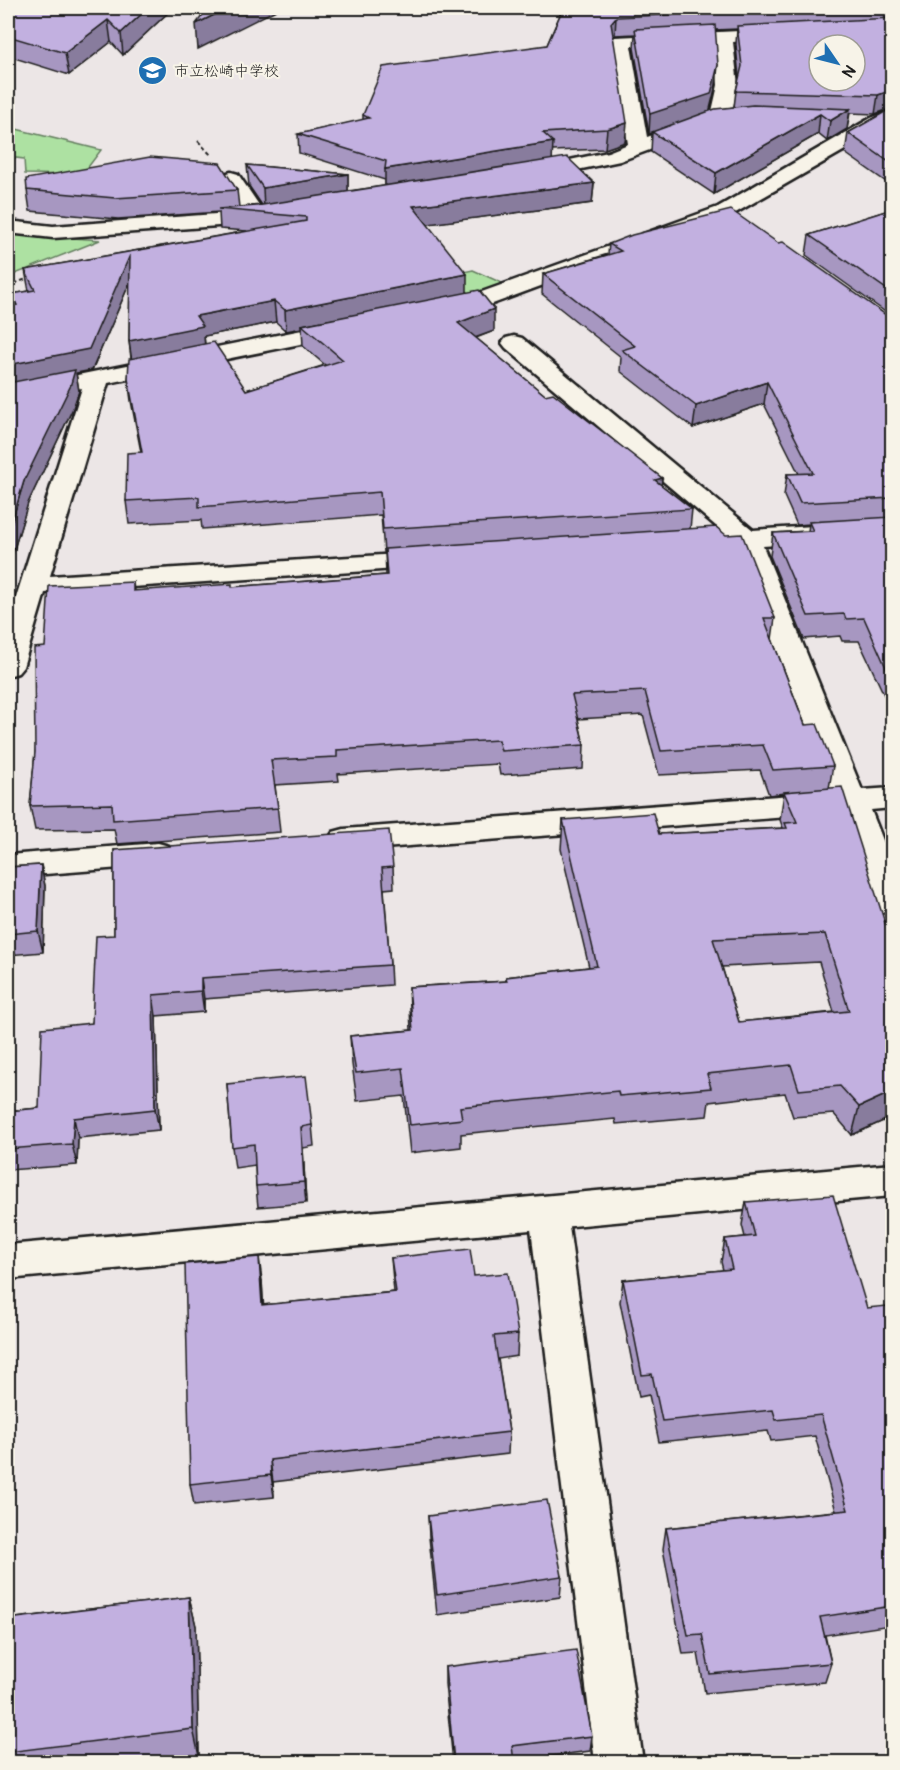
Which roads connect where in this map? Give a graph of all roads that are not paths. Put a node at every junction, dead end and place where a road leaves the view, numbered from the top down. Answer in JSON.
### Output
{"nodes":[{"id":1,"x":788,"y":16,"type":"edge"},
{"id":2,"x":723,"y":36,"type":"junction"},
{"id":3,"x":885,"y":119,"type":"edge"},
{"id":4,"x":843,"y":121,"type":"edge"},
{"id":5,"x":639,"y":148,"type":"junction"},
{"id":6,"x":514,"y":176,"type":"edge"},
{"id":7,"x":231,"y":178,"type":"edge"},
{"id":8,"x":725,"y":211,"type":"junction"},
{"id":9,"x":280,"y":214,"type":"edge"},
{"id":10,"x":257,"y":218,"type":"junction"},
{"id":11,"x":744,"y":224,"type":"edge"},
{"id":12,"x":8,"y":227,"type":"edge"},
{"id":13,"x":424,"y":313,"type":"edge"},
{"id":14,"x":366,"y":324,"type":"edge"},
{"id":15,"x":514,"y":343,"type":"dead end"},
{"id":16,"x":98,"y":376,"type":"junction"},
{"id":17,"x":8,"y":396,"type":"edge"},
{"id":18,"x":892,"y":529,"type":"edge"},
{"id":19,"x":747,"y":539,"type":"junction"},
{"id":20,"x":676,"y":544,"type":"edge"},
{"id":21,"x":450,"y":558,"type":"edge"},
{"id":22,"x":35,"y":585,"type":"junction"},
{"id":23,"x":8,"y":667,"type":"edge"},
{"id":24,"x":892,"y":798,"type":"edge"},
{"id":25,"x":852,"y":801,"type":"junction"},
{"id":26,"x":317,"y":842,"type":"edge"},
{"id":27,"x":186,"y":852,"type":"edge"},
{"id":28,"x":8,"y":866,"type":"edge"},
{"id":29,"x":892,"y":903,"type":"edge"},
{"id":30,"x":892,"y":1180,"type":"edge"},
{"id":31,"x":548,"y":1212,"type":"junction"},
{"id":32,"x":8,"y":1262,"type":"edge"},
{"id":33,"x":619,"y":1762,"type":"edge"}],
"edges":[{"from":1,"to":2,"type":"street"},
{"from":2,"to":5,"type":"street"},
{"from":2,"to":5,"type":"street"},
{"from":3,"to":4,"type":"street"},
{"from":3,"to":8,"type":"street"},
{"from":5,"to":6,"type":"street"},
{"from":7,"to":10,"type":"street"},
{"from":8,"to":11,"type":"street"},
{"from":8,"to":13,"type":"street"},
{"from":9,"to":10,"type":"street"},
{"from":10,"to":12,"type":"street"},
{"from":14,"to":16,"type":"street"},
{"from":15,"to":19,"type":"street"},
{"from":16,"to":17,"type":"street"},
{"from":16,"to":22,"type":"street"},
{"from":18,"to":19,"type":"street"},
{"from":19,"to":20,"type":"street"},
{"from":19,"to":25,"type":"street"},
{"from":21,"to":22,"type":"street"},
{"from":22,"to":23,"type":"street"},
{"from":24,"to":25,"type":"street"},
{"from":25,"to":26,"type":"street"},
{"from":25,"to":29,"type":"street"},
{"from":27,"to":28,"type":"street"},
{"from":30,"to":31,"type":"street"},
{"from":31,"to":32,"type":"street"},
{"from":31,"to":33,"type":"street"}]}
